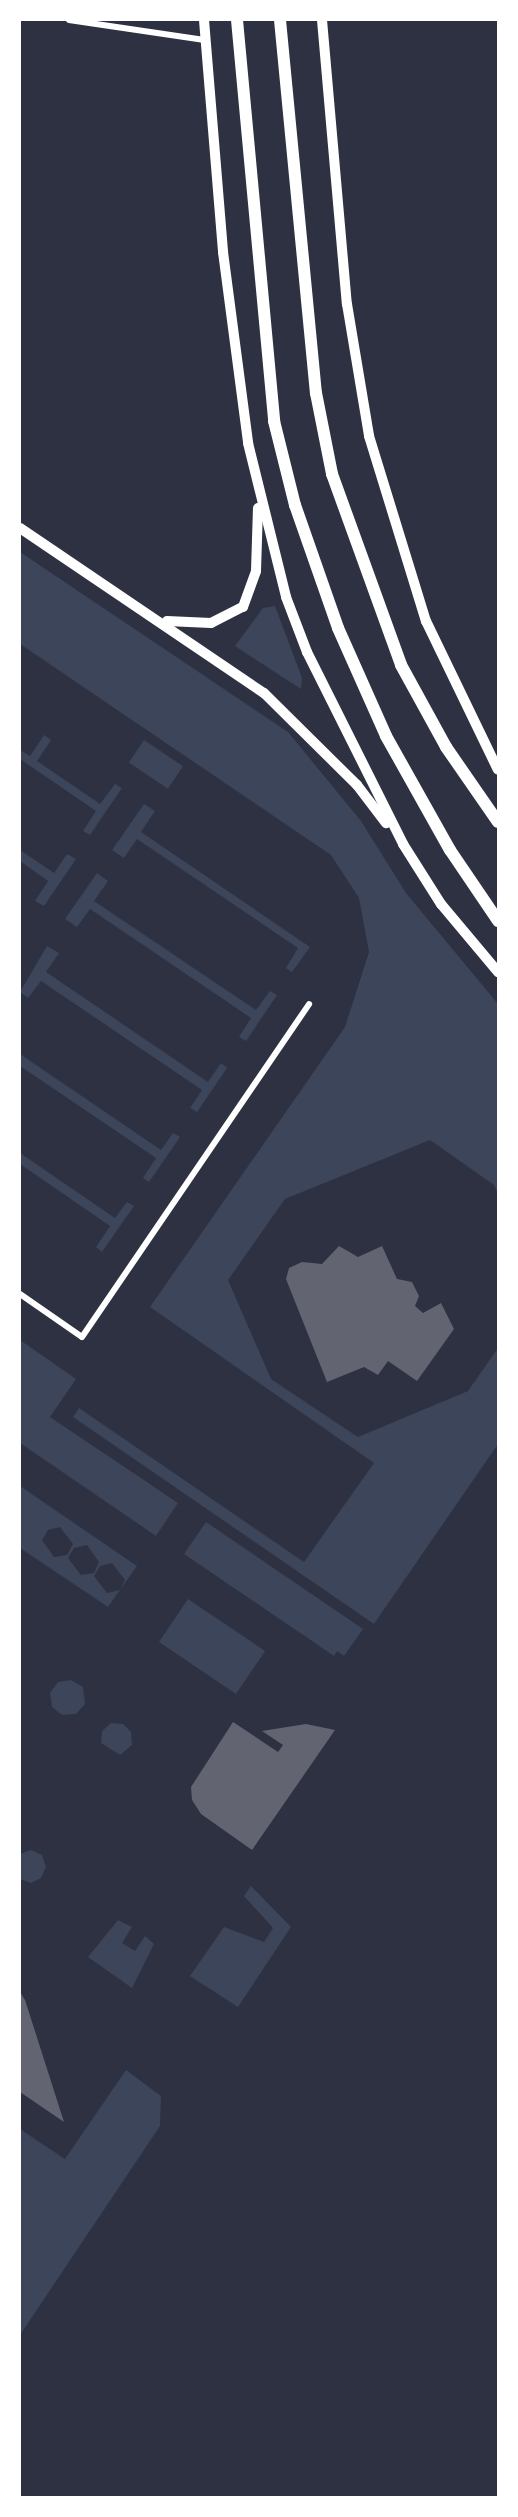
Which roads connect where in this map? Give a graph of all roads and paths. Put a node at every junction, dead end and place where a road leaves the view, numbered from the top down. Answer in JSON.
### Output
{"nodes":[{"id":1,"x":69,"y":20,"type":"edge"},
{"id":2,"x":204,"y":20,"type":"edge"},
{"id":3,"x":237,"y":20,"type":"edge"},
{"id":4,"x":280,"y":20,"type":"edge"},
{"id":5,"x":322,"y":20,"type":"edge"},
{"id":6,"x":205,"y":40,"type":"junction"},
{"id":7,"x":258,"y":496,"type":"junction"},
{"id":8,"x":20,"y":528,"type":"edge"},
{"id":9,"x":164,"y":621,"type":"junction"},
{"id":10,"x":498,"y":770,"type":"edge"},
{"id":11,"x":498,"y":822,"type":"edge"},
{"id":12,"x":403,"y":844,"type":"junction"},
{"id":13,"x":498,"y":921,"type":"edge"},
{"id":14,"x":498,"y":972,"type":"edge"},
{"id":15,"x":309,"y":1004,"type":"dead end"},
{"id":16,"x":20,"y":1294,"type":"edge"}],
"edges":[{"from":1,"to":6,"type":"street"},
{"from":2,"to":6,"type":"street"},
{"from":3,"to":13,"type":"main road"},
{"from":4,"to":11,"type":"main road"},
{"from":5,"to":10,"type":"street"},
{"from":6,"to":7,"type":"street"},
{"from":7,"to":9,"type":"street"},
{"from":7,"to":12,"type":"street"},
{"from":8,"to":9,"type":"street"},
{"from":9,"to":12,"type":"street"},
{"from":12,"to":14,"type":"street"},
{"from":15,"to":16,"type":"street"}]}
